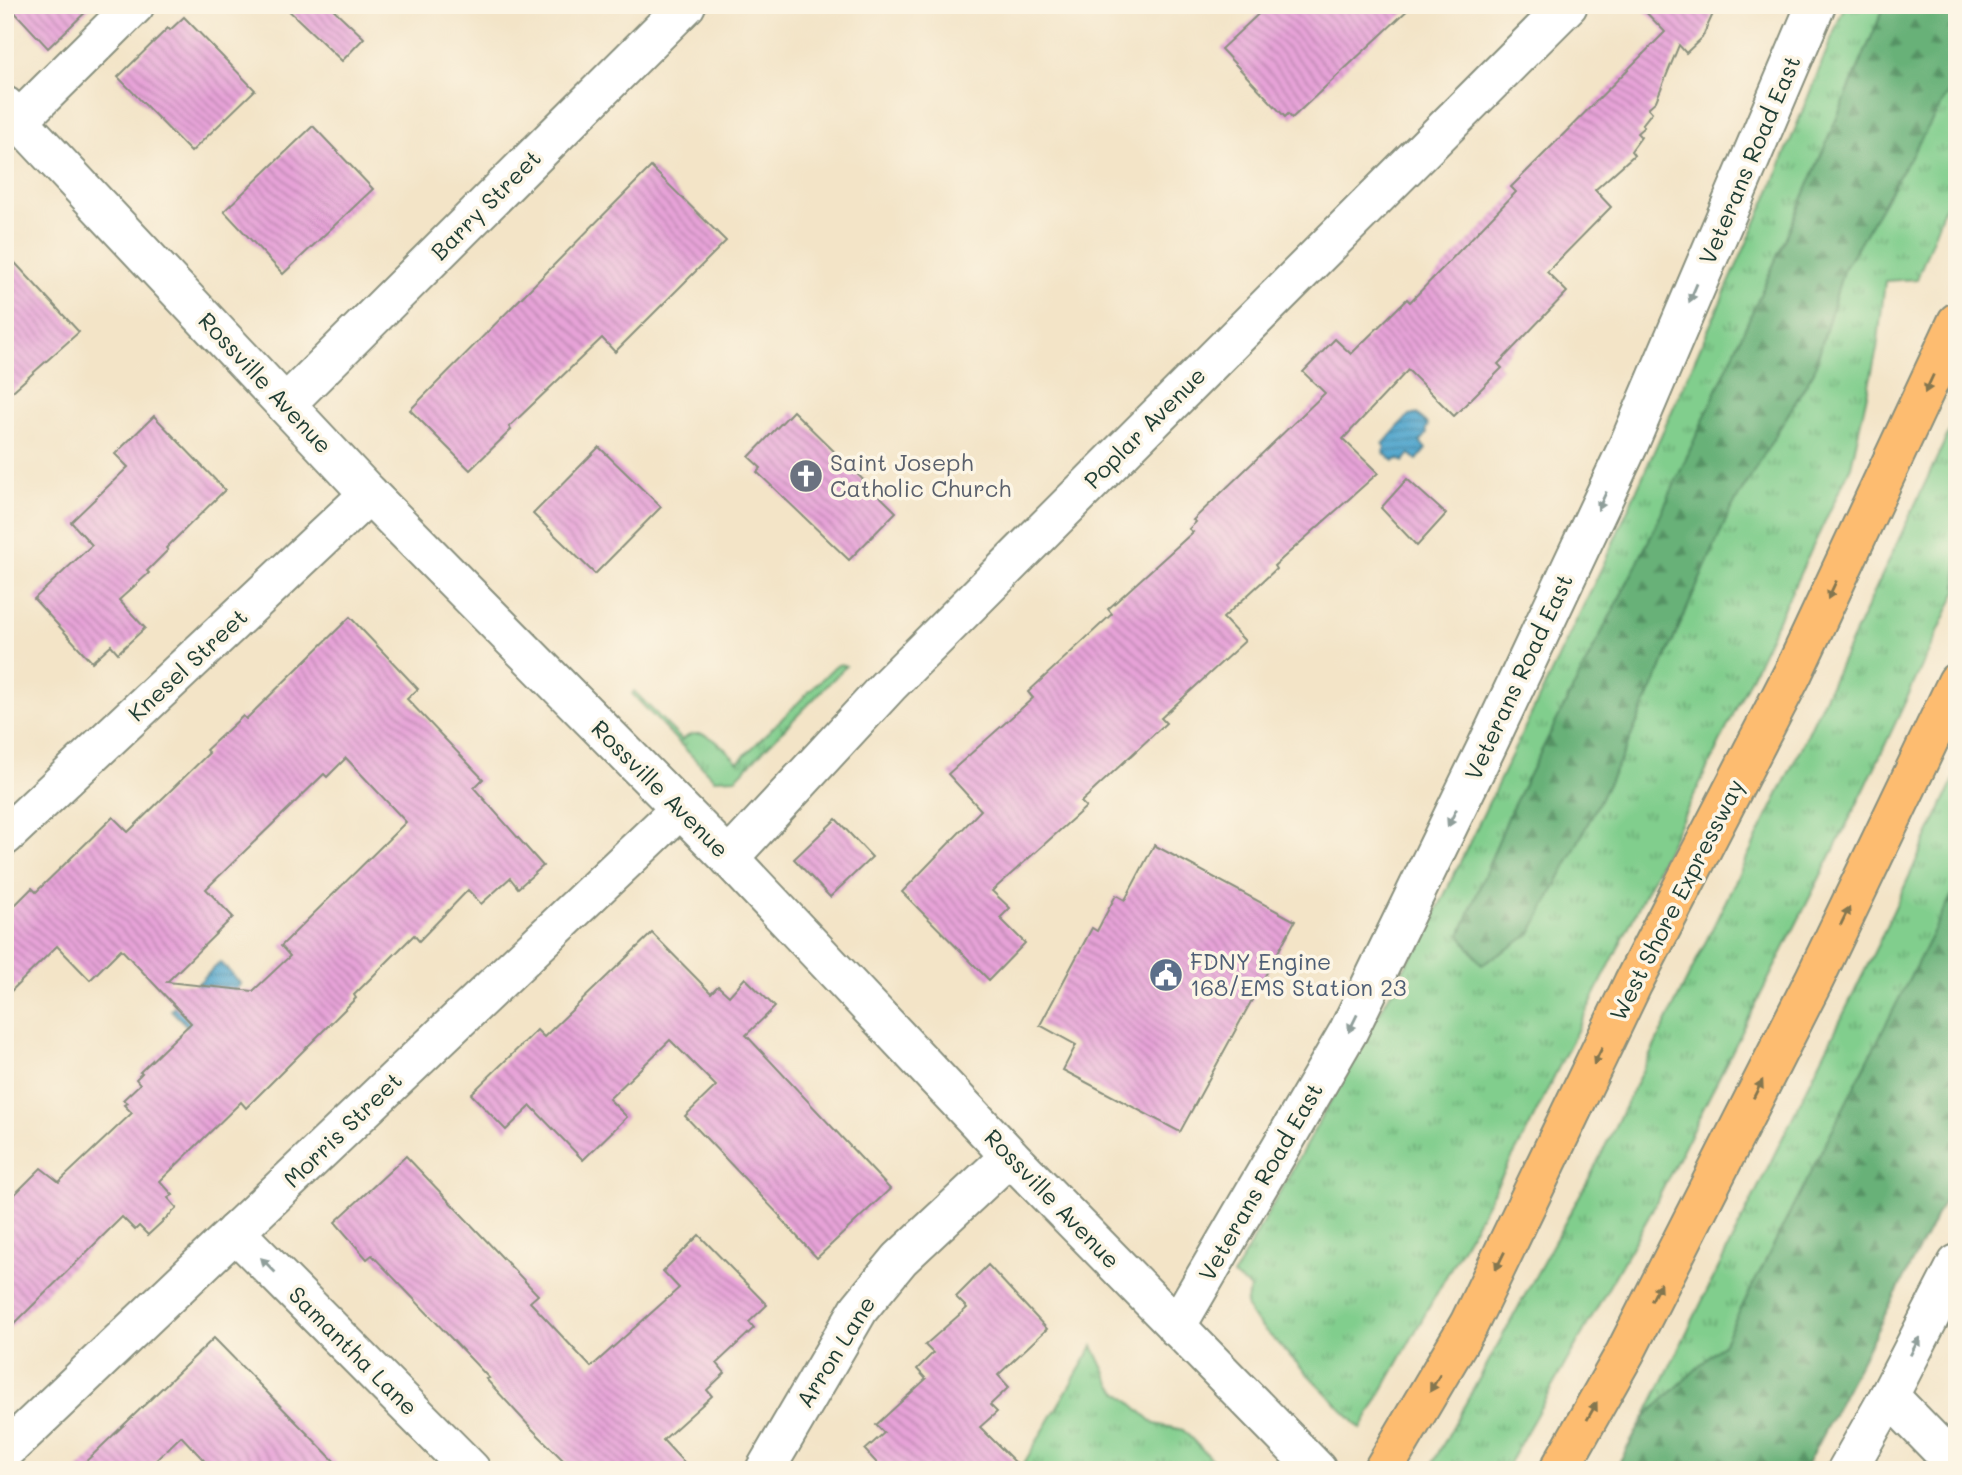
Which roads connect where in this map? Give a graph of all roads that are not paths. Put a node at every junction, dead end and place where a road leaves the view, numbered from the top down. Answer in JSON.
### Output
{"nodes":[{"id":1,"x":135,"y":5,"type":"edge"},
{"id":2,"x":686,"y":5,"type":"edge"},
{"id":3,"x":1568,"y":5,"type":"edge"},
{"id":4,"x":1814,"y":7,"type":"edge"},
{"id":5,"x":9,"y":112,"type":"edge"},
{"id":6,"x":1954,"y":328,"type":"edge"},
{"id":7,"x":286,"y":404,"type":"junction"},
{"id":8,"x":369,"y":494,"type":"junction"},
{"id":9,"x":1957,"y":682,"type":"edge"},
{"id":10,"x":680,"y":809,"type":"junction"},
{"id":11,"x":5,"y":836,"type":"edge"},
{"id":12,"x":729,"y":858,"type":"junction"},
{"id":13,"x":1010,"y":1156,"type":"junction"},
{"id":14,"x":235,"y":1232,"type":"junction"},
{"id":15,"x":1957,"y":1264,"type":"edge"},
{"id":16,"x":1176,"y":1327,"type":"junction"},
{"id":17,"x":1889,"y":1396,"type":"junction"},
{"id":18,"x":5,"y":1451,"type":"edge"},
{"id":19,"x":1957,"y":1466,"type":"edge"},
{"id":20,"x":471,"y":1470,"type":"edge"},
{"id":21,"x":765,"y":1470,"type":"edge"},
{"id":22,"x":1317,"y":1470,"type":"edge"},
{"id":23,"x":1383,"y":1470,"type":"edge"},
{"id":24,"x":1559,"y":1470,"type":"edge"},
{"id":25,"x":1847,"y":1470,"type":"edge"}],
"edges":[{"from":1,"to":5,"type":"street"},
{"from":2,"to":7,"type":"street","name":"Barry Street"},
{"from":3,"to":12,"type":"street","name":"Poplar Avenue"},
{"from":4,"to":16,"type":"street","name":"Veterans Road East","one_way":true},
{"from":5,"to":7,"type":"street","name":"Rossville Avenue"},
{"from":6,"to":23,"type":"highway","name":"West Shore Expressway","one_way":true},
{"from":7,"to":8,"type":"street","name":"Rossville Avenue"},
{"from":8,"to":10,"type":"street","name":"Rossville Avenue"},
{"from":8,"to":11,"type":"street","name":"Knesel Street"},
{"from":24,"to":9,"type":"highway","one_way":true},
{"from":10,"to":12,"type":"street","name":"Rossville Avenue"},
{"from":10,"to":14,"type":"street","name":"Morris Street"},
{"from":12,"to":13,"type":"street","name":"Rossville Avenue"},
{"from":13,"to":16,"type":"street","name":"Rossville Avenue"},
{"from":13,"to":21,"type":"street","name":"Arron Lane"},
{"from":14,"to":18,"type":"street","name":"Morris Street"},
{"from":20,"to":14,"type":"street","name":"Samantha Lane","one_way":true},
{"from":17,"to":15,"type":"street","one_way":true},
{"from":16,"to":22,"type":"street","name":"Rossville Avenue"},
{"from":17,"to":19,"type":"street"},
{"from":17,"to":25,"type":"street"}]}
